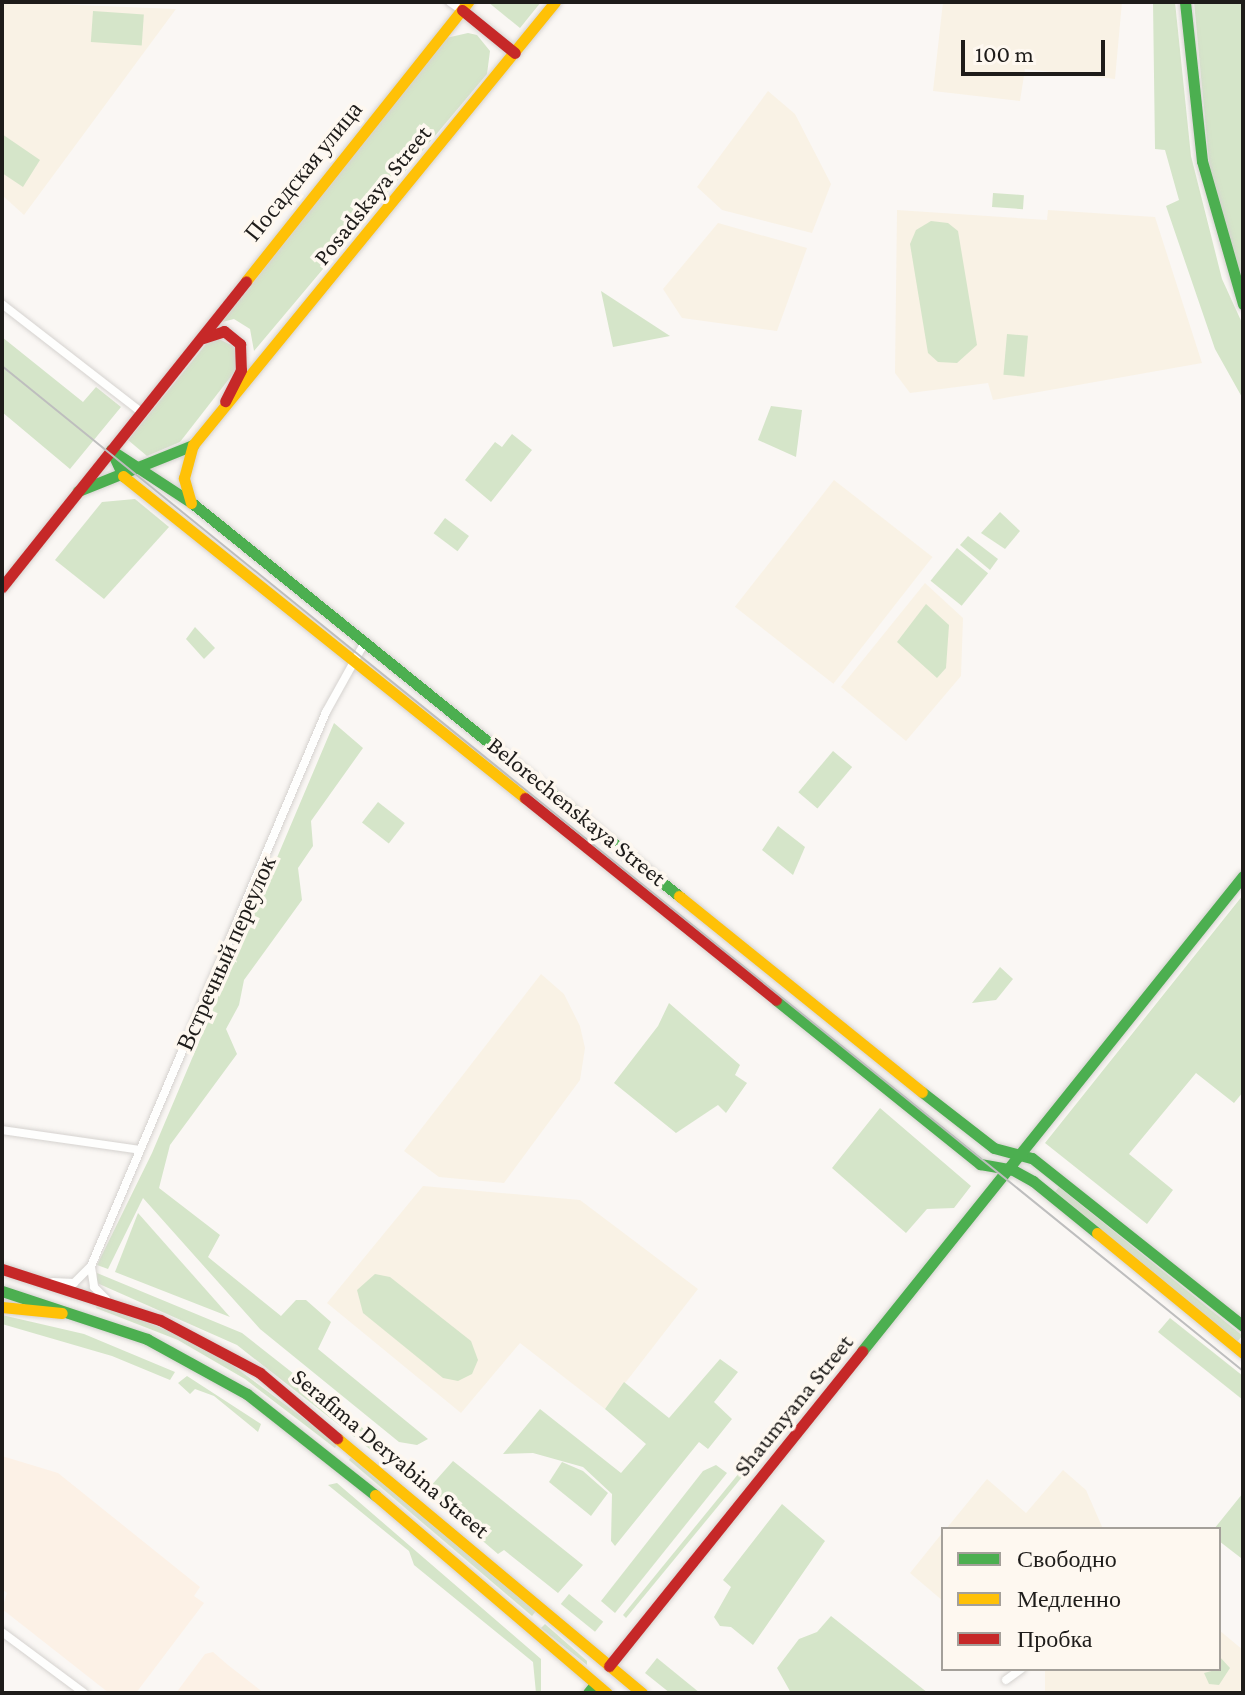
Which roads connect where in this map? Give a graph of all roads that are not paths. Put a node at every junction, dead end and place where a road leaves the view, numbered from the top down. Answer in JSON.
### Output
{"nodes":[{"id":1,"x":450,"y":2,"type":"edge"},
{"id":2,"x":555,"y":2,"type":"edge"},
{"id":3,"x":1185,"y":2,"type":"edge"},
{"id":4,"x":465,"y":6,"type":"edge"},
{"id":5,"x":515,"y":53,"type":"junction"},
{"id":6,"x":2,"y":304,"type":"edge"},
{"id":7,"x":1243,"y":304,"type":"edge"},
{"id":8,"x":174,"y":369,"type":"junction"},
{"id":9,"x":141,"y":412,"type":"junction"},
{"id":10,"x":221,"y":413,"type":"junction"},
{"id":11,"x":193,"y":445,"type":"junction"},
{"id":12,"x":111,"y":450,"type":"junction"},
{"id":13,"x":143,"y":468,"type":"junction"},
{"id":14,"x":123,"y":476,"type":"junction"},
{"id":15,"x":78,"y":491,"type":"junction"},
{"id":16,"x":192,"y":503,"type":"junction"},
{"id":17,"x":2,"y":587,"type":"edge"},
{"id":18,"x":365,"y":642,"type":"junction"},
{"id":19,"x":353,"y":659,"type":"junction"},
{"id":20,"x":1243,"y":876,"type":"edge"},
{"id":21,"x":2,"y":1130,"type":"edge"},
{"id":22,"x":140,"y":1150,"type":"junction"},
{"id":23,"x":1019,"y":1155,"type":"junction"},
{"id":24,"x":1008,"y":1168,"type":"junction"},
{"id":25,"x":91,"y":1266,"type":"junction"},
{"id":26,"x":2,"y":1269,"type":"edge"},
{"id":27,"x":51,"y":1282,"type":"junction"},
{"id":28,"x":2,"y":1291,"type":"edge"},
{"id":29,"x":84,"y":1292,"type":"junction"},
{"id":30,"x":106,"y":1299,"type":"junction"},
{"id":31,"x":2,"y":1307,"type":"edge"},
{"id":32,"x":75,"y":1314,"type":"junction"},
{"id":33,"x":1243,"y":1326,"type":"edge"},
{"id":34,"x":1243,"y":1353,"type":"edge"},
{"id":35,"x":2,"y":1632,"type":"edge"},
{"id":36,"x":609,"y":1666,"type":"junction"},
{"id":37,"x":1018,"y":1671,"type":"edge"},
{"id":38,"x":1006,"y":1680,"type":"dead end"},
{"id":39,"x":592,"y":1688,"type":"edge"},
{"id":40,"x":84,"y":1693,"type":"edge"},
{"id":41,"x":607,"y":1693,"type":"edge"},
{"id":42,"x":642,"y":1693,"type":"edge"}],
"edges":[{"from":1,"to":4,"type":"street"},
{"from":2,"to":5,"type":"street","name":"Posadskaya Street"},
{"from":3,"to":7,"type":"street"},
{"from":4,"to":5,"type":"street"},
{"from":4,"to":8,"type":"street","name":"Посадская улица"},
{"from":5,"to":10,"type":"street","name":"Posadskaya Street"},
{"from":6,"to":9,"type":"street"},
{"from":8,"to":9,"type":"street","name":"Посадская улица"},
{"from":8,"to":10,"type":"street","name":"Посадская улица"},
{"from":9,"to":12,"type":"street","name":"Посадская улица"},
{"from":10,"to":11,"type":"street","name":"Посадская улица"},
{"from":11,"to":13,"type":"street"},
{"from":11,"to":16,"type":"street"},
{"from":12,"to":13,"type":"street"},
{"from":12,"to":14,"type":"street"},
{"from":12,"to":15,"type":"street"},
{"from":13,"to":14,"type":"street"},
{"from":13,"to":16,"type":"street"},
{"from":14,"to":15,"type":"street"},
{"from":14,"to":19,"type":"street","name":"Belorechenskaya Street"},
{"from":15,"to":17,"type":"street"},
{"from":16,"to":18,"type":"street","name":"Belorechenskaya Street"},
{"from":18,"to":19,"type":"street","name":"Встречный переулок"},
{"from":18,"to":23,"type":"street","name":"Belorechenskaya Street"},
{"from":19,"to":22,"type":"street","name":"Встречный переулок"},
{"from":19,"to":24,"type":"street","name":"Belorechenskaya Street"},
{"from":20,"to":23,"type":"street","name":"Shaumyana Street"},
{"from":21,"to":22,"type":"street"},
{"from":22,"to":25,"type":"street","name":"Встречный переулок"},
{"from":23,"to":24,"type":"street","name":"Shaumyana Street"},
{"from":23,"to":33,"type":"street","name":"Belorechenskaya Street"},
{"from":24,"to":34,"type":"street","name":"Belorechenskaya Street"},
{"from":24,"to":36,"type":"street","name":"Shaumyana Street"},
{"from":25,"to":27,"type":"street"},
{"from":25,"to":30,"type":"street"},
{"from":26,"to":27,"type":"street","name":"Serafima Deryabina Street"},
{"from":27,"to":29,"type":"street","name":"Serafima Deryabina Street"},
{"from":28,"to":32,"type":"street","name":"Serafima Deryabina Street"},
{"from":29,"to":30,"type":"street","name":"Serafima Deryabina Street"},
{"from":29,"to":32,"type":"street"},
{"from":30,"to":36,"type":"street","name":"Serafima Deryabina Street"},
{"from":31,"to":32,"type":"street"},
{"from":32,"to":39,"type":"street","name":"Serafima Deryabina Street"},
{"from":35,"to":40,"type":"street"},
{"from":36,"to":39,"type":"street","name":"Shaumyana Street"},
{"from":36,"to":42,"type":"street","name":"Serafima Deryabina Street"},
{"from":37,"to":38,"type":"street"},
{"from":39,"to":41,"type":"street","name":"Serafima Deryabina Street"}]}
